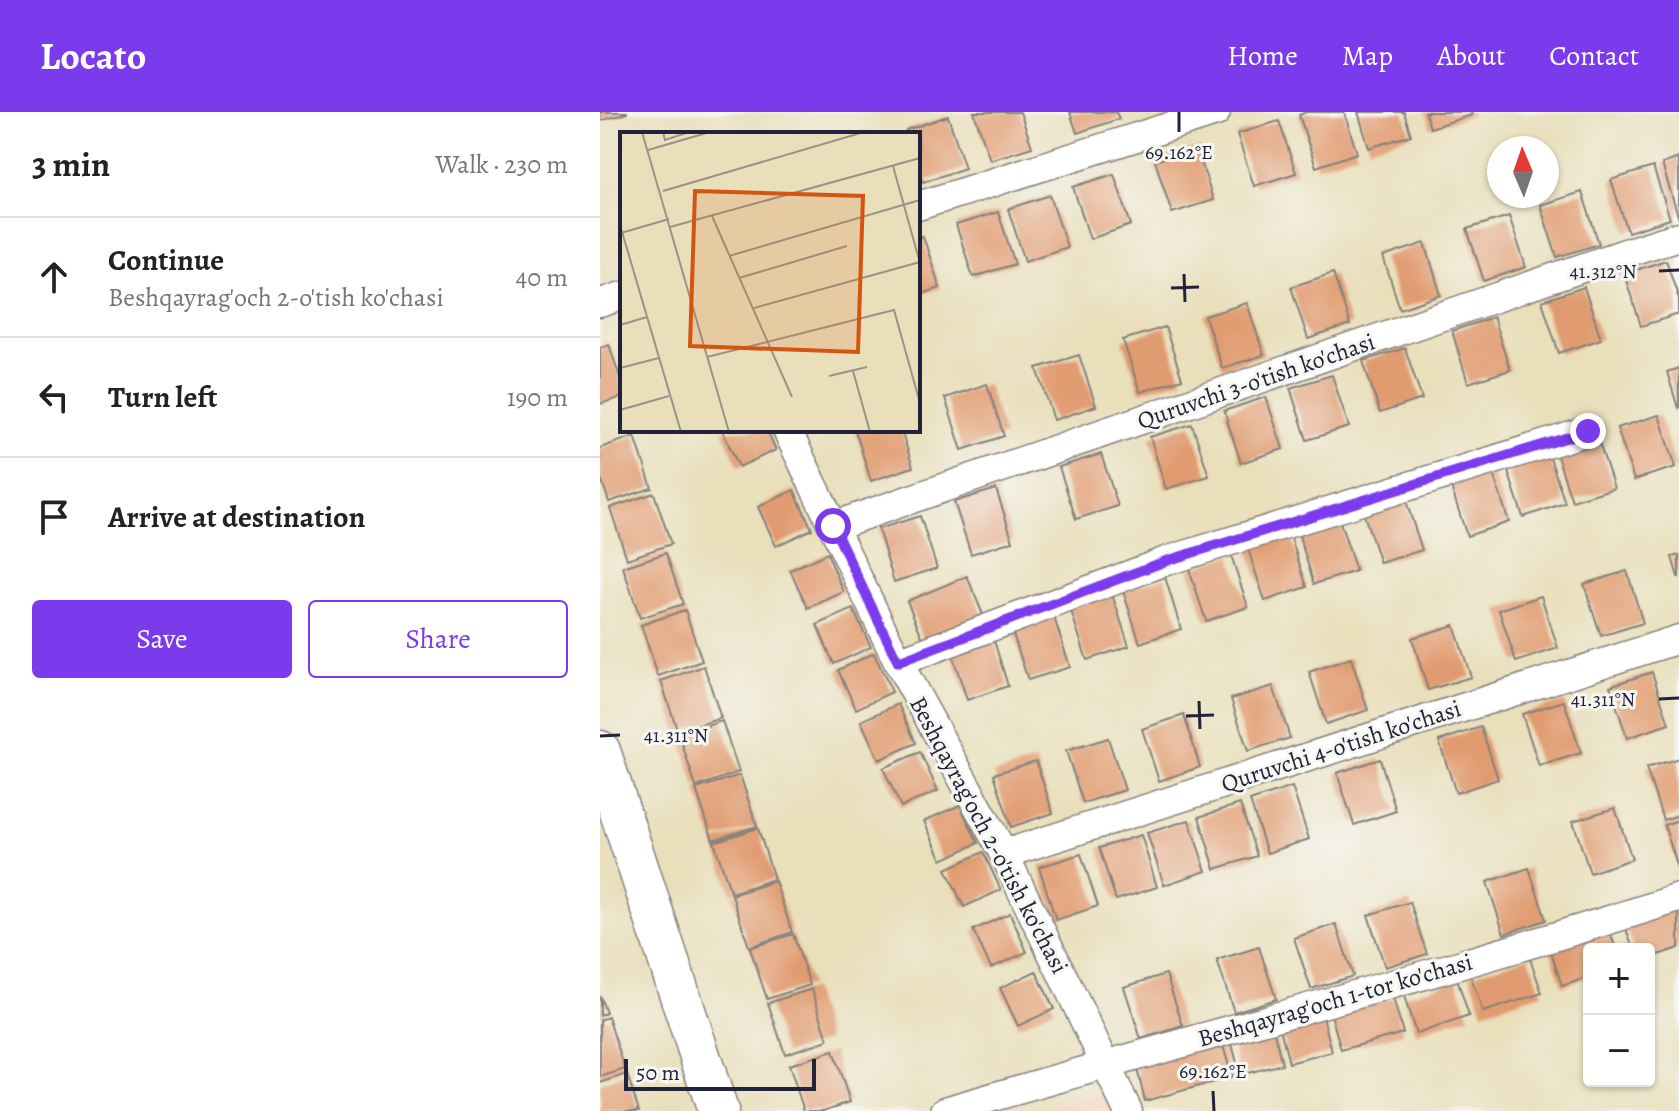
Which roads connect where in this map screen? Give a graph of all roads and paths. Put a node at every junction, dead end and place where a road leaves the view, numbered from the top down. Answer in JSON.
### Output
{"nodes":[{"id":1,"x":1216,"y":112,"type":"edge"},
{"id":2,"x":920,"y":205,"type":"edge"},
{"id":3,"x":1679,"y":236,"type":"edge"},
{"id":4,"x":620,"y":297,"type":"edge"},
{"id":5,"x":600,"y":303,"type":"edge"},
{"id":6,"x":1588,"y":431,"type":"dead end"},
{"id":7,"x":788,"y":432,"type":"edge"},
{"id":8,"x":833,"y":526,"type":"junction"},
{"id":9,"x":1679,"y":639,"type":"edge"},
{"id":10,"x":898,"y":662,"type":"junction"},
{"id":11,"x":600,"y":751,"type":"edge"},
{"id":12,"x":600,"y":831,"type":"edge"},
{"id":13,"x":1004,"y":854,"type":"junction"},
{"id":14,"x":1679,"y":898,"type":"edge"},
{"id":15,"x":1106,"y":1063,"type":"junction"},
{"id":16,"x":692,"y":1111,"type":"edge"},
{"id":17,"x":718,"y":1111,"type":"edge"},
{"id":18,"x":945,"y":1111,"type":"edge"},
{"id":19,"x":1128,"y":1111,"type":"edge"}],
"edges":[{"from":1,"to":2,"type":"street"},
{"from":3,"to":8,"type":"street","name":"Quruvchi 3-o'tish ko'chasi"},
{"from":4,"to":5,"type":"street"},
{"from":6,"to":10,"type":"street"},
{"from":7,"to":8,"type":"street","name":"Beshqayrag'och 2-o'tish ko'chasi"},
{"from":8,"to":10,"type":"street","name":"Beshqayrag'och 2-o'tish ko'chasi"},
{"from":9,"to":13,"type":"street","name":"Quruvchi 4-o'tish ko'chasi"},
{"from":10,"to":13,"type":"street","name":"Beshqayrag'och 2-o'tish ko'chasi"},
{"from":11,"to":17,"type":"main road"},
{"from":12,"to":16,"type":"main road"},
{"from":13,"to":15,"type":"street","name":"Beshqayrag'och 2-o'tish ko'chasi"},
{"from":14,"to":15,"type":"street","name":"Beshqayrag'och 1-tor ko'chasi"},
{"from":15,"to":18,"type":"street","name":"Beshqayrag'och 1-tor ko'chasi"},
{"from":15,"to":19,"type":"street","name":"Beshqayrag'och 2-o'tish ko'chasi"}]}
